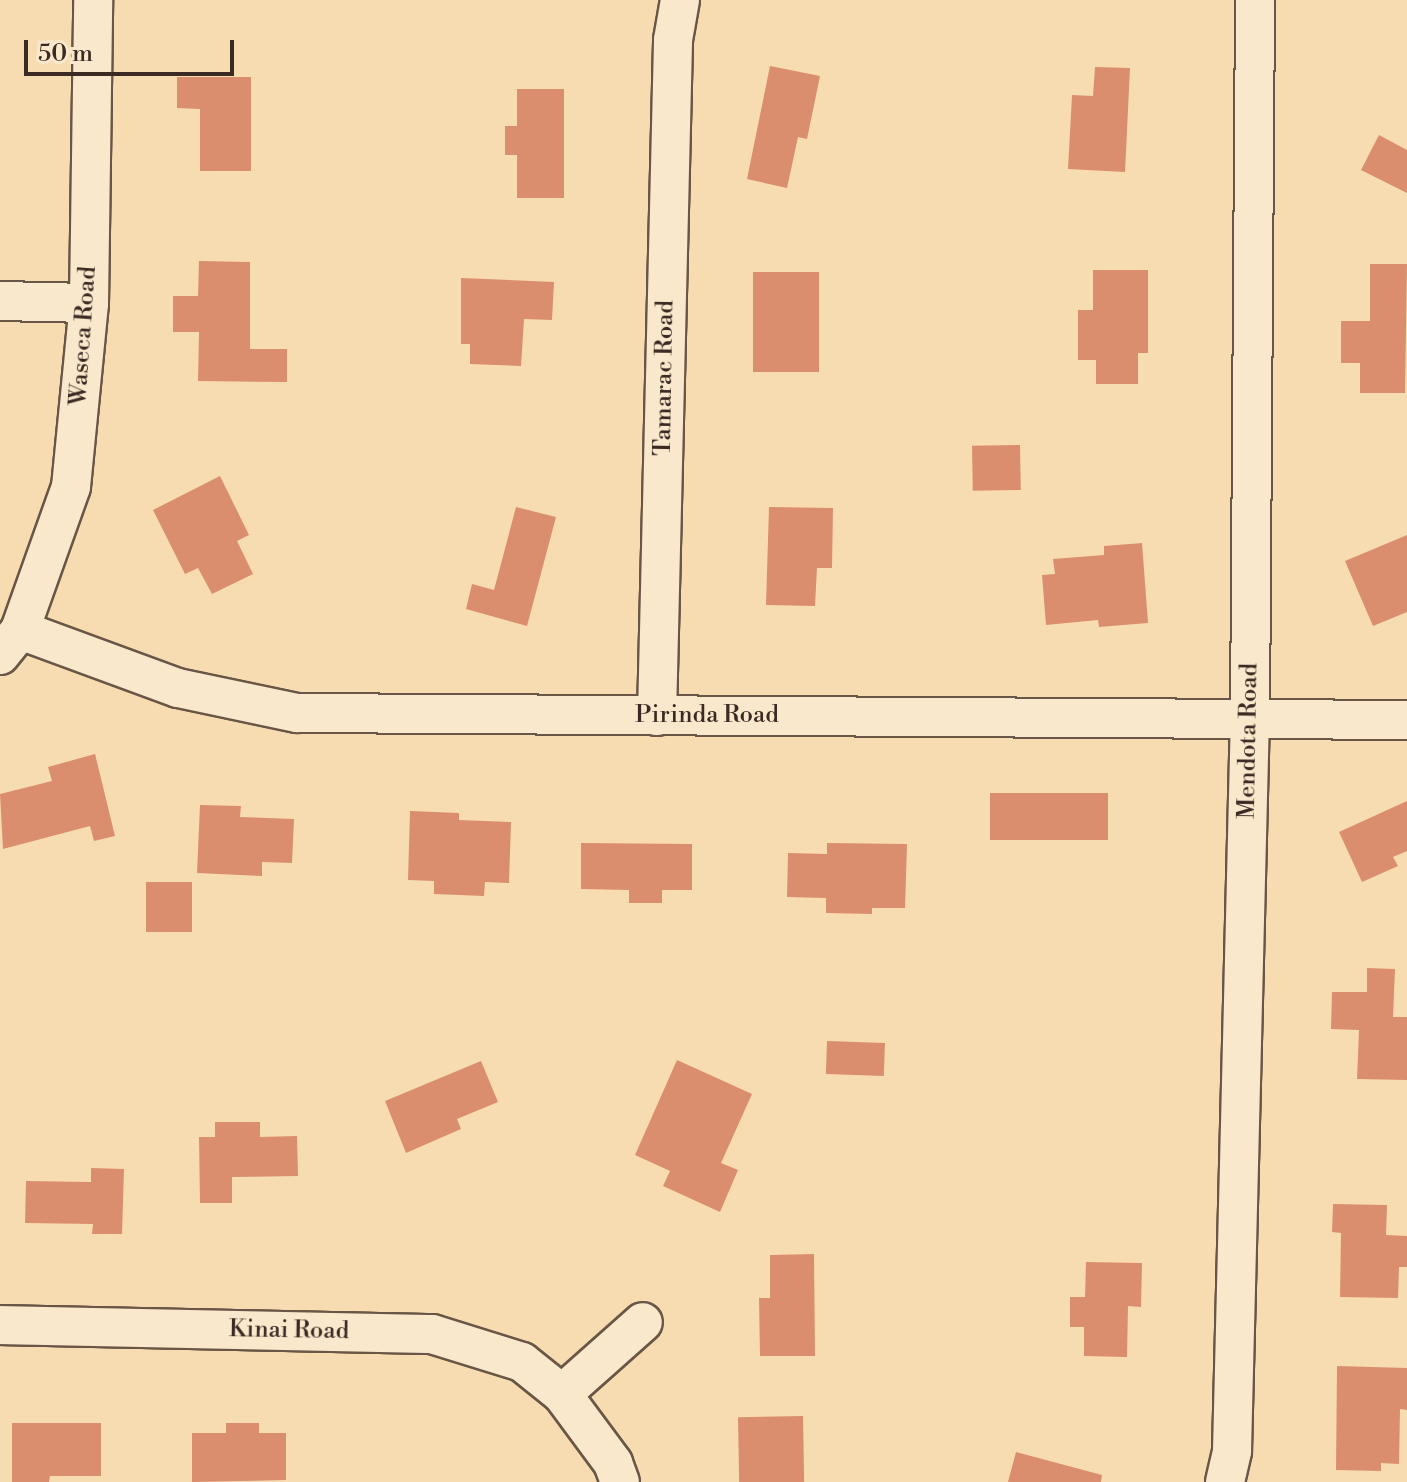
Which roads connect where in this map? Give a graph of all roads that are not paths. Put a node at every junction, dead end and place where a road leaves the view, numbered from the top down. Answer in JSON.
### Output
{"nodes":[{"id":1,"x":93,"y":0,"type":"edge"},
{"id":2,"x":680,"y":0,"type":"edge"},
{"id":3,"x":1255,"y":0,"type":"edge"},
{"id":4,"x":0,"y":301,"type":"edge"},
{"id":5,"x":89,"y":303,"type":"junction"},
{"id":6,"x":10,"y":642,"type":"edge"},
{"id":7,"x":657,"y":716,"type":"junction"},
{"id":8,"x":1250,"y":717,"type":"junction"},
{"id":9,"x":1407,"y":720,"type":"edge"},
{"id":10,"x":643,"y":1322,"type":"dead end"},
{"id":11,"x":0,"y":1325,"type":"edge"},
{"id":12,"x":562,"y":1394,"type":"junction"},
{"id":13,"x":620,"y":1482,"type":"edge"},
{"id":14,"x":1225,"y":1482,"type":"edge"}],
"edges":[{"from":1,"to":5,"type":"street","name":"Waseca Road"},
{"from":2,"to":7,"type":"street","name":"Tamarac Road"},
{"from":3,"to":8,"type":"street","name":"Mendota Road"},
{"from":4,"to":5,"type":"street"},
{"from":5,"to":6,"type":"street","name":"Waseca Road"},
{"from":6,"to":7,"type":"street","name":"Pirinda Road"},
{"from":7,"to":8,"type":"street","name":"Pirinda Road"},
{"from":8,"to":9,"type":"street","name":"Pirinda Road"},
{"from":8,"to":14,"type":"street","name":"Mendota Road"},
{"from":10,"to":12,"type":"street"},
{"from":11,"to":12,"type":"street","name":"Kinai Road"},
{"from":12,"to":13,"type":"street","name":"Kinai Road"}]}
